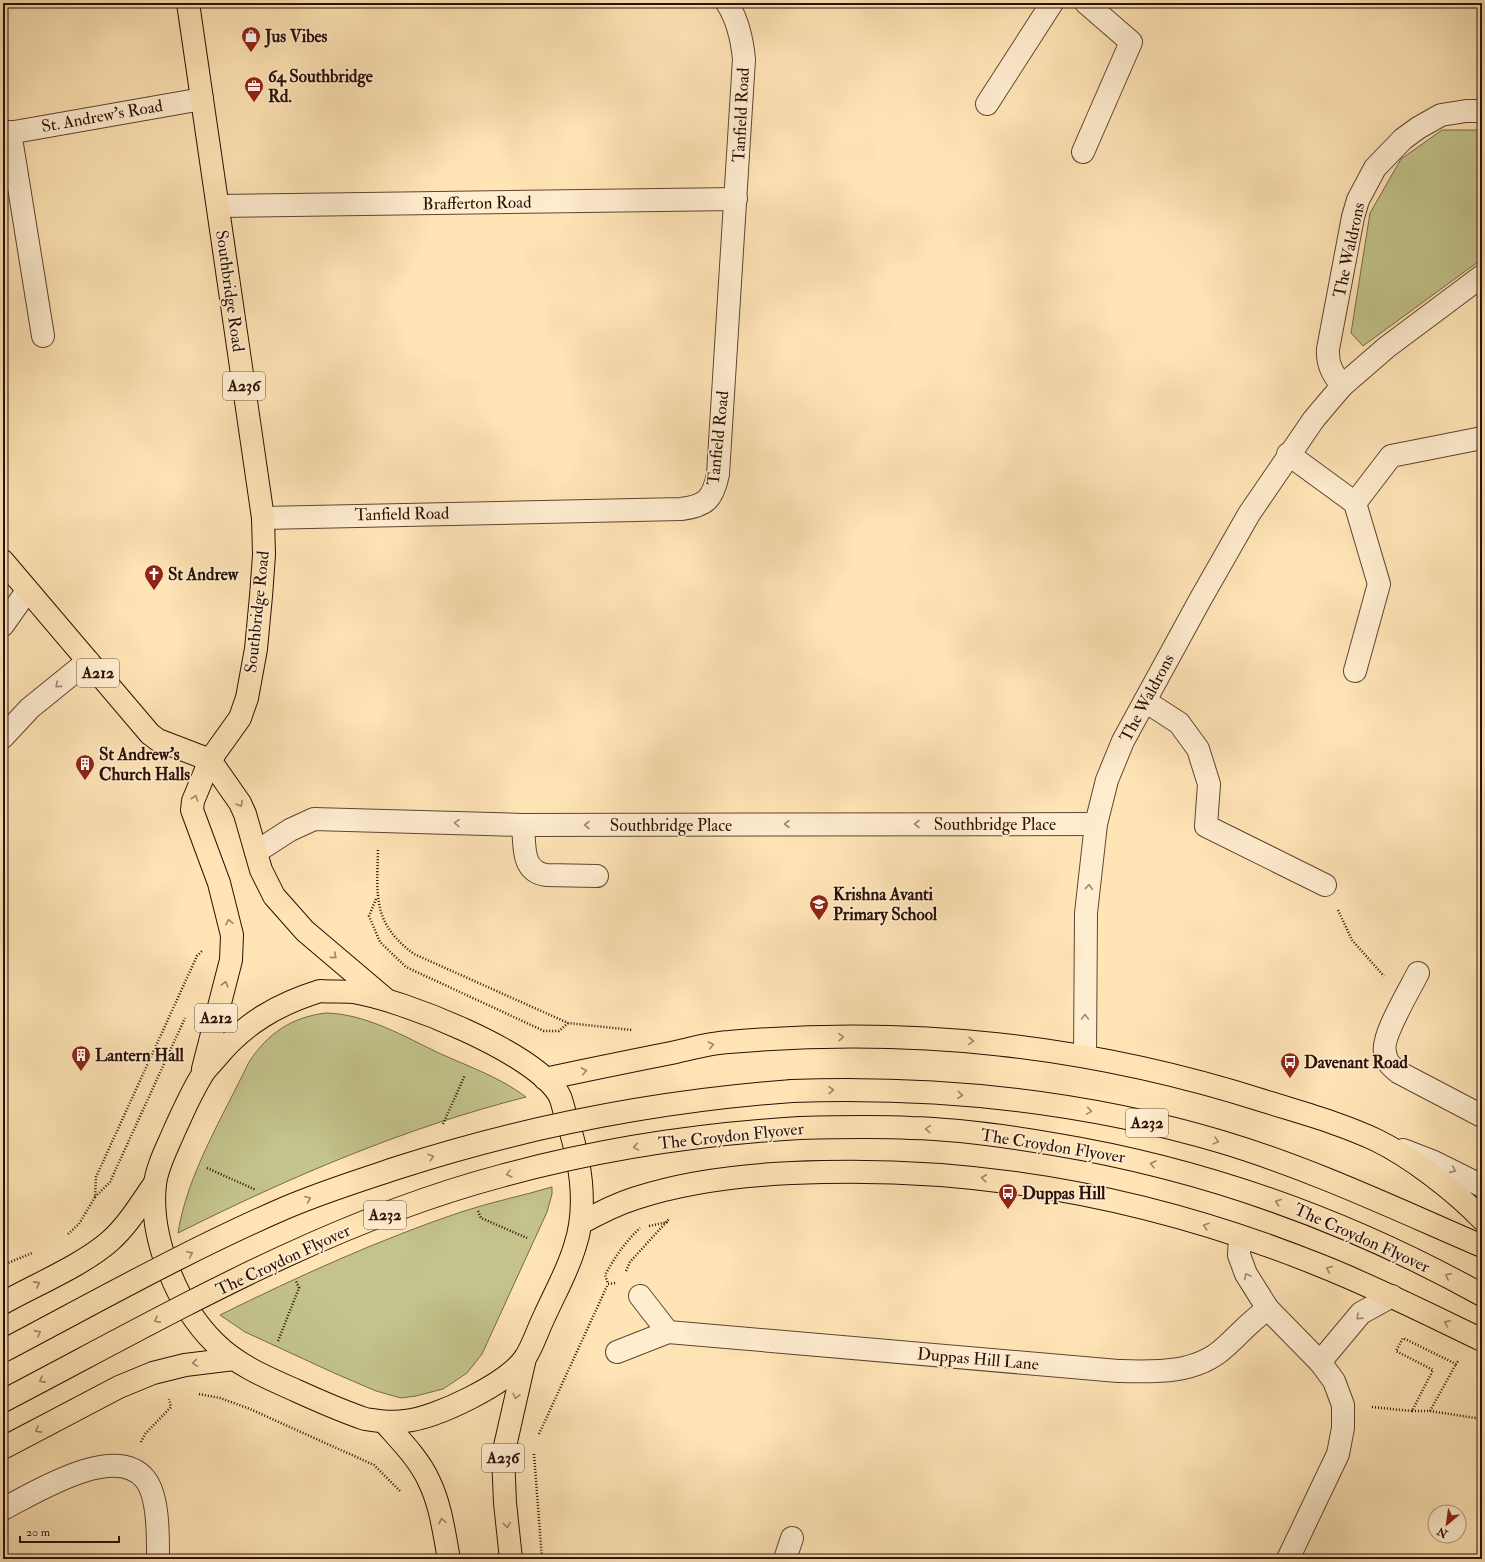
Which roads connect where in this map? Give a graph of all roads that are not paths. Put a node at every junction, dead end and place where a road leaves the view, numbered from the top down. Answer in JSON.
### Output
{"nodes":[{"id":1,"x":188,"y":3,"type":"edge"},
{"id":2,"x":726,"y":3,"type":"edge"},
{"id":3,"x":1052,"y":3,"type":"edge"},
{"id":4,"x":1086,"y":3,"type":"edge"},
{"id":5,"x":202,"y":99,"type":"junction"},
{"id":6,"x":987,"y":104,"type":"dead end"},
{"id":7,"x":1482,"y":111,"type":"edge"},
{"id":8,"x":7,"y":133,"type":"edge"},
{"id":9,"x":1083,"y":152,"type":"dead end"},
{"id":10,"x":736,"y":199,"type":"junction"},
{"id":11,"x":218,"y":206,"type":"junction"},
{"id":12,"x":1482,"y":276,"type":"edge"},
{"id":13,"x":43,"y":336,"type":"dead end"},
{"id":14,"x":1342,"y":386,"type":"junction"},
{"id":15,"x":1482,"y":438,"type":"edge"},
{"id":16,"x":1288,"y":454,"type":"junction"},
{"id":17,"x":1355,"y":503,"type":"junction"},
{"id":18,"x":263,"y":518,"type":"junction"},
{"id":19,"x":3,"y":561,"type":"edge"},
{"id":20,"x":27,"y":591,"type":"junction"},
{"id":21,"x":3,"y":625,"type":"edge"},
{"id":22,"x":88,"y":661,"type":"junction"},
{"id":23,"x":1355,"y":671,"type":"dead end"},
{"id":24,"x":1145,"y":701,"type":"junction"},
{"id":25,"x":3,"y":737,"type":"edge"},
{"id":26,"x":210,"y":760,"type":"junction"},
{"id":27,"x":1096,"y":824,"type":"junction"},
{"id":28,"x":523,"y":825,"type":"junction"},
{"id":29,"x":256,"y":852,"type":"junction"},
{"id":30,"x":597,"y":876,"type":"dead end"},
{"id":31,"x":1325,"y":885,"type":"road end"},
{"id":32,"x":1414,"y":981,"type":"road end"},
{"id":33,"x":387,"y":1001,"type":"junction"},
{"id":34,"x":1085,"y":1056,"type":"junction"},
{"id":35,"x":201,"y":1076,"type":"junction"},
{"id":36,"x":546,"y":1079,"type":"junction"},
{"id":37,"x":1482,"y":1116,"type":"edge"},
{"id":38,"x":1377,"y":1141,"type":"junction"},
{"id":39,"x":155,"y":1183,"type":"junction"},
{"id":40,"x":1482,"y":1186,"type":"edge"},
{"id":41,"x":1482,"y":1219,"type":"edge"},
{"id":42,"x":580,"y":1223,"type":"junction"},
{"id":43,"x":1240,"y":1237,"type":"junction"},
{"id":44,"x":1482,"y":1246,"type":"edge"},
{"id":45,"x":1482,"y":1295,"type":"edge"},
{"id":46,"x":640,"y":1296,"type":"dead end"},
{"id":47,"x":1392,"y":1296,"type":"junction"},
{"id":48,"x":3,"y":1302,"type":"edge"},
{"id":49,"x":1268,"y":1309,"type":"junction"},
{"id":50,"x":668,"y":1332,"type":"junction"},
{"id":51,"x":1482,"y":1340,"type":"edge"},
{"id":52,"x":3,"y":1351,"type":"edge"},
{"id":53,"x":617,"y":1352,"type":"dead end"},
{"id":54,"x":524,"y":1358,"type":"junction"},
{"id":55,"x":234,"y":1359,"type":"junction"},
{"id":56,"x":1320,"y":1362,"type":"junction"},
{"id":57,"x":3,"y":1401,"type":"edge"},
{"id":58,"x":384,"y":1422,"type":"junction"},
{"id":59,"x":3,"y":1448,"type":"edge"},
{"id":60,"x":3,"y":1509,"type":"edge"},
{"id":61,"x":792,"y":1538,"type":"dead end"},
{"id":62,"x":158,"y":1559,"type":"edge"},
{"id":63,"x":449,"y":1559,"type":"edge"},
{"id":64,"x":511,"y":1559,"type":"edge"},
{"id":65,"x":785,"y":1559,"type":"edge"},
{"id":66,"x":1288,"y":1559,"type":"edge"}],
"edges":[{"from":1,"to":5,"type":"main road","name":"Southbridge Road","number":"A236"},
{"from":2,"to":10,"type":"street","name":"Tanfield Road"},
{"from":3,"to":6,"type":"street"},
{"from":4,"to":9,"type":"street"},
{"from":5,"to":8,"type":"street","name":"St. Andrew's Road"},
{"from":5,"to":11,"type":"main road","name":"Southbridge Road","number":"A236"},
{"from":7,"to":14,"type":"street","name":"The Waldrons"},
{"from":8,"to":13,"type":"street"},
{"from":10,"to":11,"type":"street","name":"Brafferton Road"},
{"from":10,"to":18,"type":"street","name":"Tanfield Road"},
{"from":11,"to":18,"type":"main road","name":"Southbridge Road","number":"A236"},
{"from":12,"to":14,"type":"street","name":"The Waldrons"},
{"from":14,"to":16,"type":"street","name":"The Waldrons"},
{"from":15,"to":17,"type":"street"},
{"from":16,"to":17,"type":"street"},
{"from":16,"to":24,"type":"street","name":"The Waldrons"},
{"from":17,"to":23,"type":"street"},
{"from":18,"to":26,"type":"main road","name":"Southbridge Road","number":"A236"},
{"from":19,"to":20,"type":"main road","number":"A212"},
{"from":20,"to":21,"type":"street"},
{"from":20,"to":22,"type":"main road","number":"A212"},
{"from":22,"to":25,"type":"street","one_way":true},
{"from":22,"to":26,"type":"main road","number":"A212"},
{"from":24,"to":27,"type":"street","name":"The Waldrons"},
{"from":24,"to":31,"type":"street"},
{"from":26,"to":29,"type":"main road","one_way":true},
{"from":35,"to":26,"type":"main road","number":"A212","one_way":true},
{"from":27,"to":28,"type":"street","name":"Southbridge Place","one_way":true},
{"from":34,"to":27,"type":"street","name":"The Waldrons","one_way":true},
{"from":28,"to":29,"type":"street","name":"Southbridge Place","one_way":true},
{"from":28,"to":30,"type":"street"},
{"from":29,"to":33,"type":"main road","one_way":true},
{"from":32,"to":37,"type":"street"},
{"from":33,"to":35,"type":"main road"},
{"from":33,"to":36,"type":"main road"},
{"from":36,"to":34,"type":"main road","one_way":true},
{"from":34,"to":38,"type":"main road"},
{"from":35,"to":39,"type":"main road"},
{"from":36,"to":42,"type":"main road"},
{"from":38,"to":40,"type":"street","one_way":true},
{"from":38,"to":41,"type":"main road"},
{"from":48,"to":39,"type":"main road","one_way":true},
{"from":39,"to":55,"type":"main road"},
{"from":43,"to":42,"type":"main road","one_way":true},
{"from":42,"to":54,"type":"main road"},
{"from":47,"to":43,"type":"main road","one_way":true},
{"from":49,"to":43,"type":"street","one_way":true},
{"from":52,"to":44,"type":"main road","number":"A232","one_way":true,"bridge":true},
{"from":45,"to":57,"type":"main road","name":"The Croydon Flyover","number":"A232","one_way":true,"bridge":true},
{"from":46,"to":50,"type":"street"},
{"from":51,"to":47,"type":"main road","one_way":true},
{"from":47,"to":56,"type":"street","one_way":true},
{"from":49,"to":50,"type":"street","name":"Duppas Hill Lane"},
{"from":49,"to":56,"type":"street"},
{"from":50,"to":53,"type":"street","name":"Duppas Hill Lane"},
{"from":54,"to":58,"type":"main road"},
{"from":54,"to":64,"type":"main road","number":"A236","one_way":true},
{"from":55,"to":58,"type":"main road"},
{"from":55,"to":59,"type":"main road","one_way":true},
{"from":56,"to":66,"type":"street"},
{"from":63,"to":58,"type":"main road","one_way":true},
{"from":60,"to":62,"type":"street"},
{"from":61,"to":65,"type":"street"}]}
